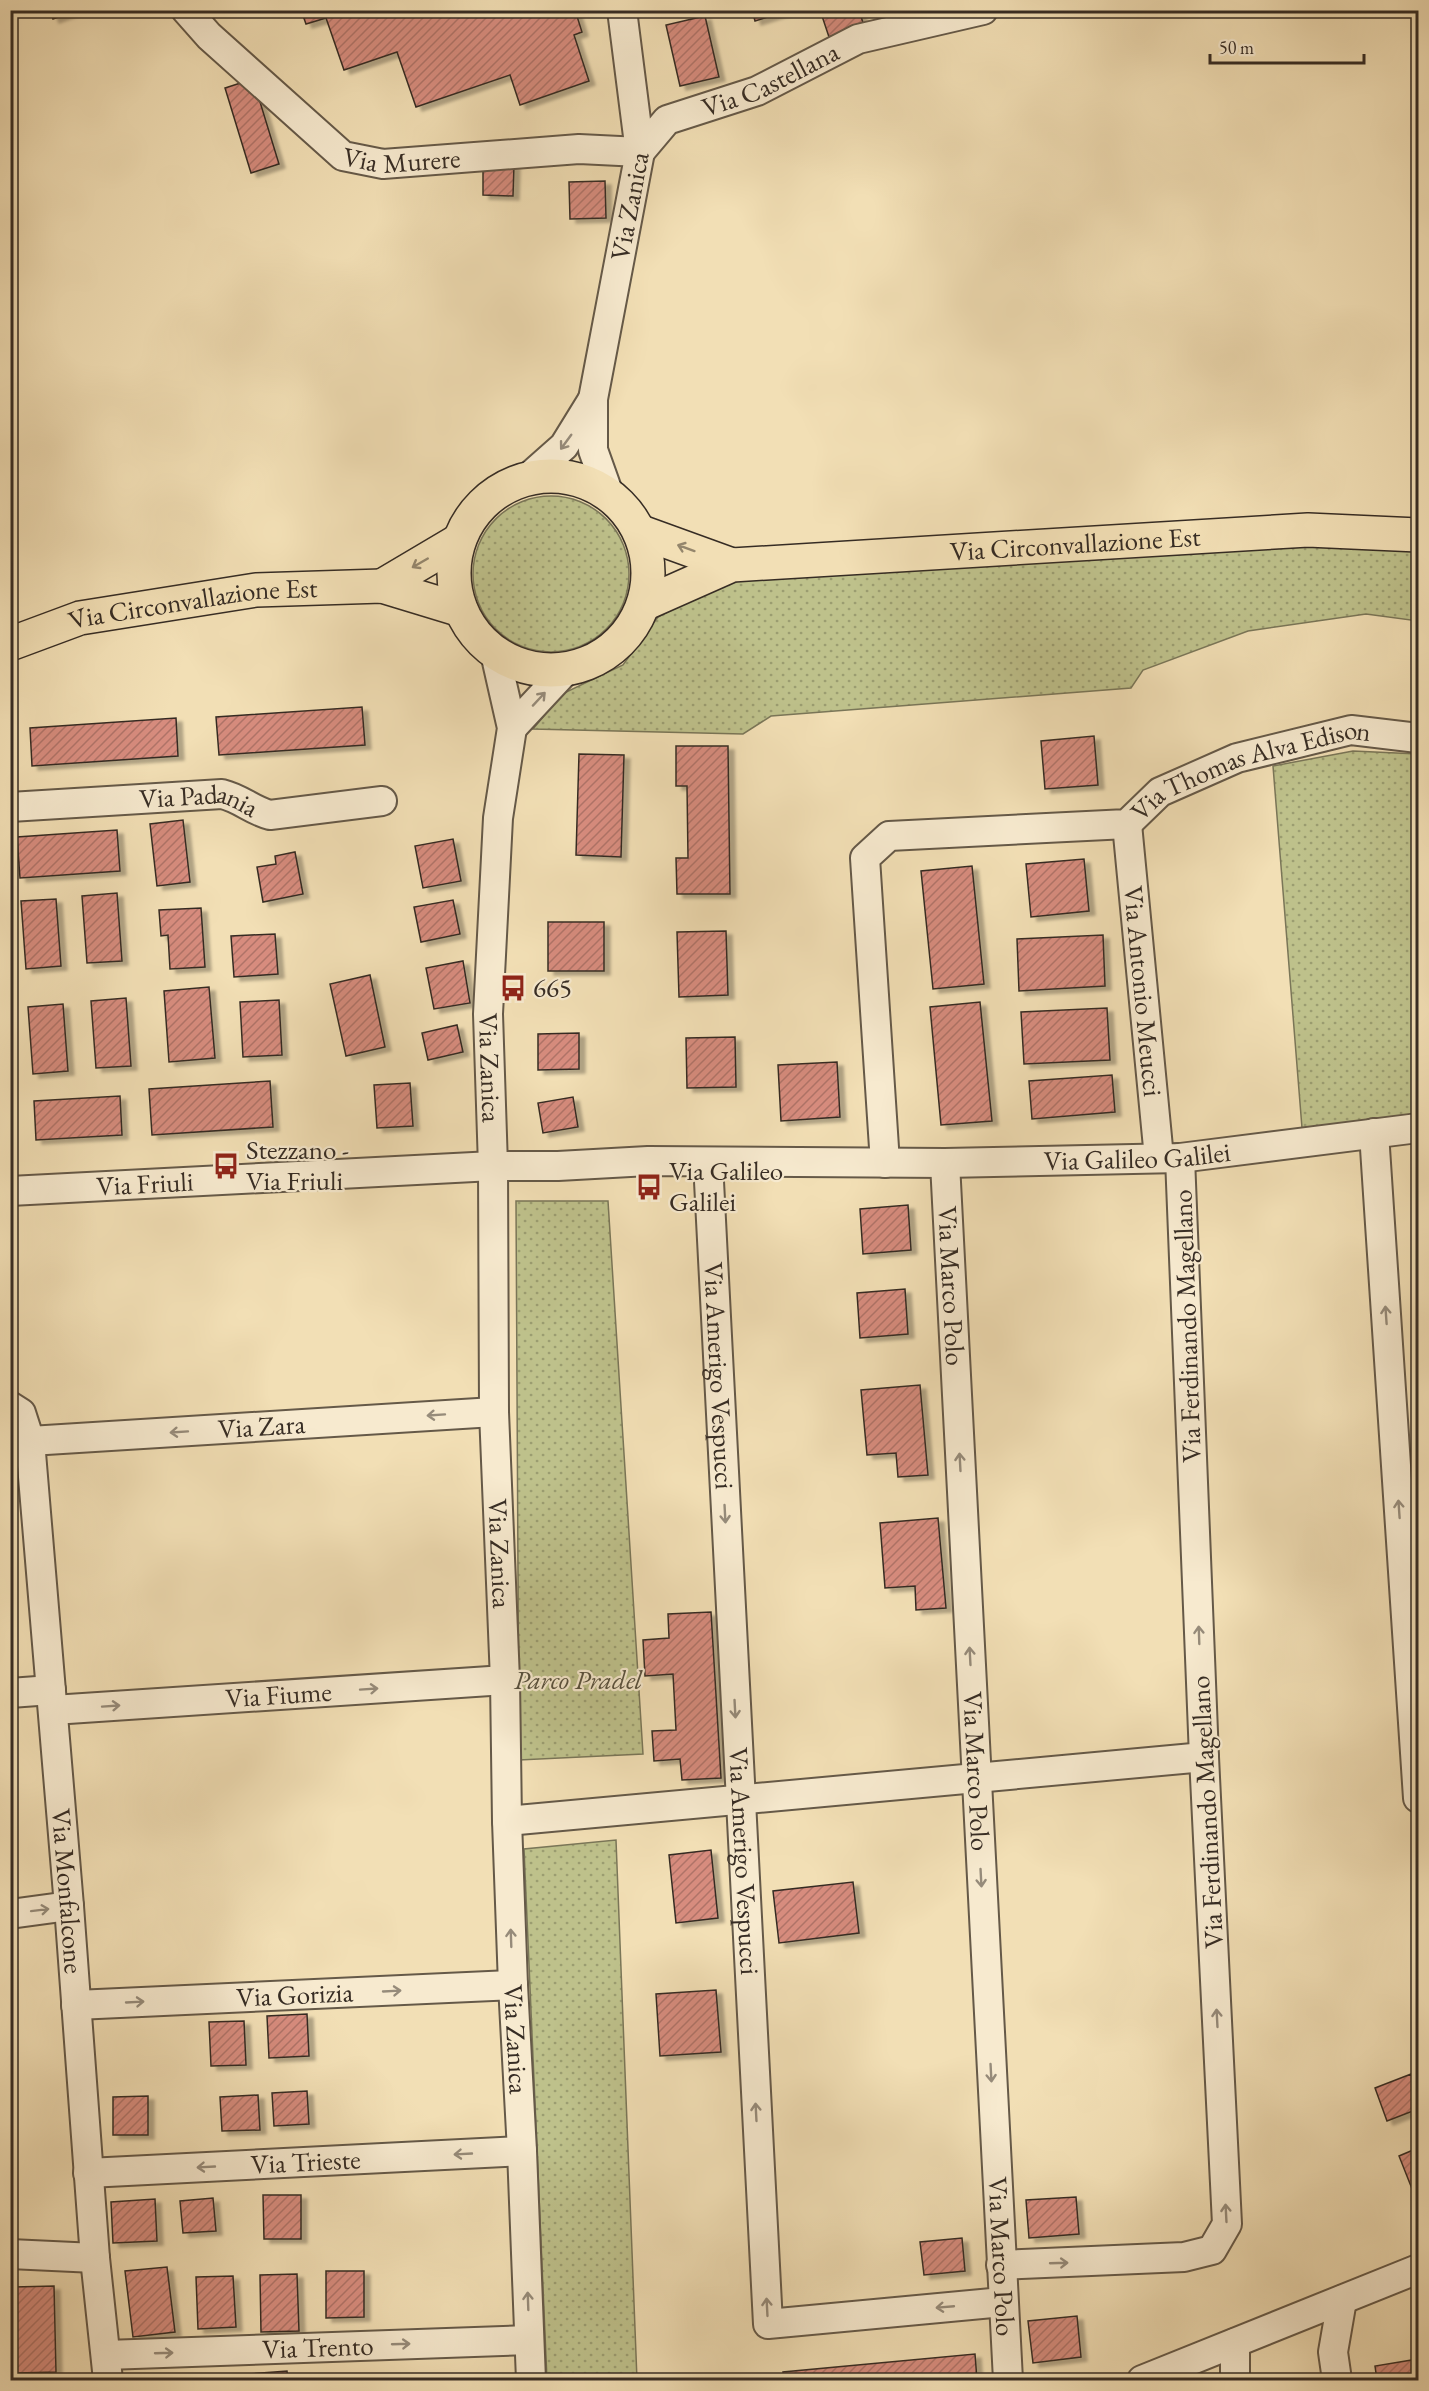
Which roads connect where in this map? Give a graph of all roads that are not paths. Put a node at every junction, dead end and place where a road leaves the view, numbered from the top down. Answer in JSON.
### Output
{"nodes":[{"id":1,"x":186,"y":10,"type":"edge"},
{"id":2,"x":622,"y":10,"type":"edge"},
{"id":3,"x":983,"y":10,"type":"edge"},
{"id":4,"x":640,"y":152,"type":"junction"},
{"id":5,"x":592,"y":399,"type":"junction"},
{"id":6,"x":529,"y":477,"type":"junction"},
{"id":7,"x":608,"y":492,"type":"junction"},
{"id":8,"x":641,"y":532,"type":"junction"},
{"id":9,"x":1419,"y":535,"type":"edge"},
{"id":10,"x":458,"y":541,"type":"junction"},
{"id":11,"x":732,"y":565,"type":"junction"},
{"id":12,"x":382,"y":586,"type":"junction"},
{"id":13,"x":644,"y":604,"type":"junction"},
{"id":14,"x":461,"y":610,"type":"junction"},
{"id":15,"x":10,"y":644,"type":"edge"},
{"id":16,"x":495,"y":653,"type":"junction"},
{"id":17,"x":566,"y":670,"type":"junction"},
{"id":18,"x":512,"y":728,"type":"junction"},
{"id":19,"x":1419,"y":738,"type":"edge"},
{"id":20,"x":382,"y":801,"type":"dead end"},
{"id":21,"x":10,"y":807,"type":"edge"},
{"id":22,"x":1127,"y":825,"type":"junction"},
{"id":23,"x":1419,"y":1128,"type":"edge"},
{"id":24,"x":1374,"y":1133,"type":"junction"},
{"id":25,"x":1170,"y":1158,"type":"junction"},
{"id":26,"x":708,"y":1162,"type":"junction"},
{"id":27,"x":885,"y":1163,"type":"junction"},
{"id":28,"x":945,"y":1163,"type":"junction"},
{"id":29,"x":493,"y":1166,"type":"junction"},
{"id":30,"x":10,"y":1191,"type":"edge"},
{"id":31,"x":10,"y":1406,"type":"edge"},
{"id":32,"x":494,"y":1412,"type":"junction"},
{"id":33,"x":30,"y":1441,"type":"junction"},
{"id":34,"x":505,"y":1680,"type":"junction"},
{"id":35,"x":10,"y":1693,"type":"edge"},
{"id":36,"x":52,"y":1700,"type":"junction"},
{"id":37,"x":1204,"y":1757,"type":"junction"},
{"id":38,"x":976,"y":1778,"type":"junction"},
{"id":39,"x":1419,"y":1798,"type":"edge"},
{"id":40,"x":739,"y":1800,"type":"junction"},
{"id":41,"x":507,"y":1821,"type":"junction"},
{"id":42,"x":69,"y":1906,"type":"junction"},
{"id":43,"x":10,"y":1914,"type":"edge"},
{"id":44,"x":513,"y":1985,"type":"junction"},
{"id":45,"x":76,"y":2005,"type":"junction"},
{"id":46,"x":522,"y":2151,"type":"junction"},
{"id":47,"x":88,"y":2173,"type":"junction"},
{"id":48,"x":10,"y":2254,"type":"edge"},
{"id":49,"x":95,"y":2258,"type":"junction"},
{"id":50,"x":1001,"y":2265,"type":"junction"},
{"id":51,"x":1419,"y":2269,"type":"edge"},
{"id":52,"x":1342,"y":2300,"type":"junction"},
{"id":53,"x":1003,"y":2302,"type":"junction"},
{"id":54,"x":1308,"y":2313,"type":"junction"},
{"id":55,"x":529,"y":2340,"type":"junction"},
{"id":56,"x":1235,"y":2343,"type":"junction"},
{"id":57,"x":1333,"y":2352,"type":"junction"},
{"id":58,"x":107,"y":2368,"type":"edge"},
{"id":59,"x":531,"y":2380,"type":"edge"},
{"id":60,"x":1008,"y":2380,"type":"edge"},
{"id":61,"x":1142,"y":2380,"type":"edge"},
{"id":62,"x":1235,"y":2380,"type":"edge"},
{"id":63,"x":1336,"y":2380,"type":"edge"}],
"edges":[{"from":1,"to":4,"type":"street","name":"Via Murere"},
{"from":2,"to":4,"type":"street","name":"Via Zanica"},
{"from":3,"to":4,"type":"street","name":"Via Castellana"},
{"from":4,"to":5,"type":"street","name":"Via Zanica"},
{"from":5,"to":6,"type":"street","name":"Via Zanica","one_way":true},
{"from":5,"to":7,"type":"street","name":"Via Zanica"},
{"from":6,"to":7,"type":"main road"},
{"from":6,"to":10,"type":"main road"},
{"from":7,"to":8,"type":"main road"},
{"from":11,"to":8,"type":"main road","name":"Via Circonvallazione Est","one_way":true},
{"from":8,"to":13,"type":"main road"},
{"from":9,"to":11,"type":"main road","name":"Via Circonvallazione Est"},
{"from":10,"to":12,"type":"main road","name":"Via Circonvallazione Est","one_way":true},
{"from":10,"to":14,"type":"main road"},
{"from":11,"to":13,"type":"main road","name":"Via Circonvallazione Est"},
{"from":12,"to":14,"type":"main road","name":"Via Circonvallazione Est"},
{"from":12,"to":15,"type":"main road","name":"Via Circonvallazione Est"},
{"from":13,"to":17,"type":"main road"},
{"from":14,"to":16,"type":"main road"},
{"from":16,"to":17,"type":"main road"},
{"from":16,"to":18,"type":"street","name":"Via Zanica"},
{"from":18,"to":17,"type":"street","one_way":true},
{"from":18,"to":29,"type":"street","name":"Via Zanica"},
{"from":19,"to":22,"type":"street","name":"Via Thomas Alva Edison"},
{"from":20,"to":21,"type":"street","name":"Via Padania"},
{"from":22,"to":25,"type":"street","name":"Via Antonio Meucci"},
{"from":22,"to":27,"type":"street","name":"Via Thomas Alva Edison"},
{"from":23,"to":24,"type":"street","name":"Via Galileo Galilei"},
{"from":24,"to":25,"type":"street","name":"Via Galileo Galilei"},
{"from":39,"to":24,"type":"street","one_way":true},
{"from":25,"to":28,"type":"street","name":"Via Galileo Galilei"},
{"from":37,"to":25,"type":"street","name":"Via Ferdinando Magellano","one_way":true},
{"from":26,"to":27,"type":"street","name":"Via Galileo Galilei"},
{"from":26,"to":29,"type":"street","name":"Via Galileo Galilei"},
{"from":26,"to":40,"type":"street","name":"Via Amerigo Vespucci","one_way":true},
{"from":27,"to":28,"type":"street","name":"Via Galileo Galilei"},
{"from":38,"to":28,"type":"street","name":"Via Marco Polo","one_way":true},
{"from":29,"to":30,"type":"street","name":"Via Friuli"},
{"from":29,"to":32,"type":"street","name":"Via Zanica"},
{"from":31,"to":33,"type":"street","name":"Via Monfalcone"},
{"from":32,"to":33,"type":"street","name":"Via Zara","one_way":true},
{"from":32,"to":34,"type":"street","name":"Via Zanica"},
{"from":33,"to":36,"type":"street","name":"Via Monfalcone"},
{"from":36,"to":34,"type":"street","name":"Via Fiume","one_way":true},
{"from":34,"to":41,"type":"street","name":"Via Zanica"},
{"from":35,"to":36,"type":"street","name":"Via Fiume"},
{"from":36,"to":42,"type":"street","name":"Via Monfalcone"},
{"from":37,"to":38,"type":"street"},
{"from":50,"to":37,"type":"street","name":"Via Ferdinando Magellano","one_way":true},
{"from":38,"to":40,"type":"street"},
{"from":38,"to":50,"type":"street","name":"Via Marco Polo","one_way":true},
{"from":40,"to":41,"type":"street"},
{"from":53,"to":40,"type":"street","name":"Via Amerigo Vespucci","one_way":true},
{"from":44,"to":41,"type":"street","name":"Via Zanica","one_way":true},
{"from":43,"to":42,"type":"street","one_way":true},
{"from":42,"to":45,"type":"street","name":"Via Monfalcone"},
{"from":45,"to":44,"type":"street","name":"Via Gorizia","one_way":true},
{"from":44,"to":46,"type":"street","name":"Via Zanica"},
{"from":45,"to":47,"type":"street","name":"Via Monfalcone"},
{"from":46,"to":47,"type":"street","name":"Via Trieste","one_way":true},
{"from":55,"to":46,"type":"street","name":"Via Zanica","one_way":true},
{"from":47,"to":49,"type":"street","name":"Via Monfalcone"},
{"from":48,"to":49,"type":"street"},
{"from":49,"to":58,"type":"street","name":"Via Monfalcone"},
{"from":50,"to":53,"type":"street","name":"Via Marco Polo"},
{"from":51,"to":52,"type":"street"},
{"from":52,"to":54,"type":"street"},
{"from":52,"to":57,"type":"street"},
{"from":53,"to":60,"type":"street","name":"Via Marco Polo"},
{"from":54,"to":56,"type":"street"},
{"from":54,"to":57,"type":"street"},
{"from":58,"to":55,"type":"street","name":"Via Trento","one_way":true},
{"from":55,"to":59,"type":"street","name":"Via Zanica"},
{"from":56,"to":61,"type":"street"},
{"from":56,"to":62,"type":"street"},
{"from":57,"to":63,"type":"street"}]}
